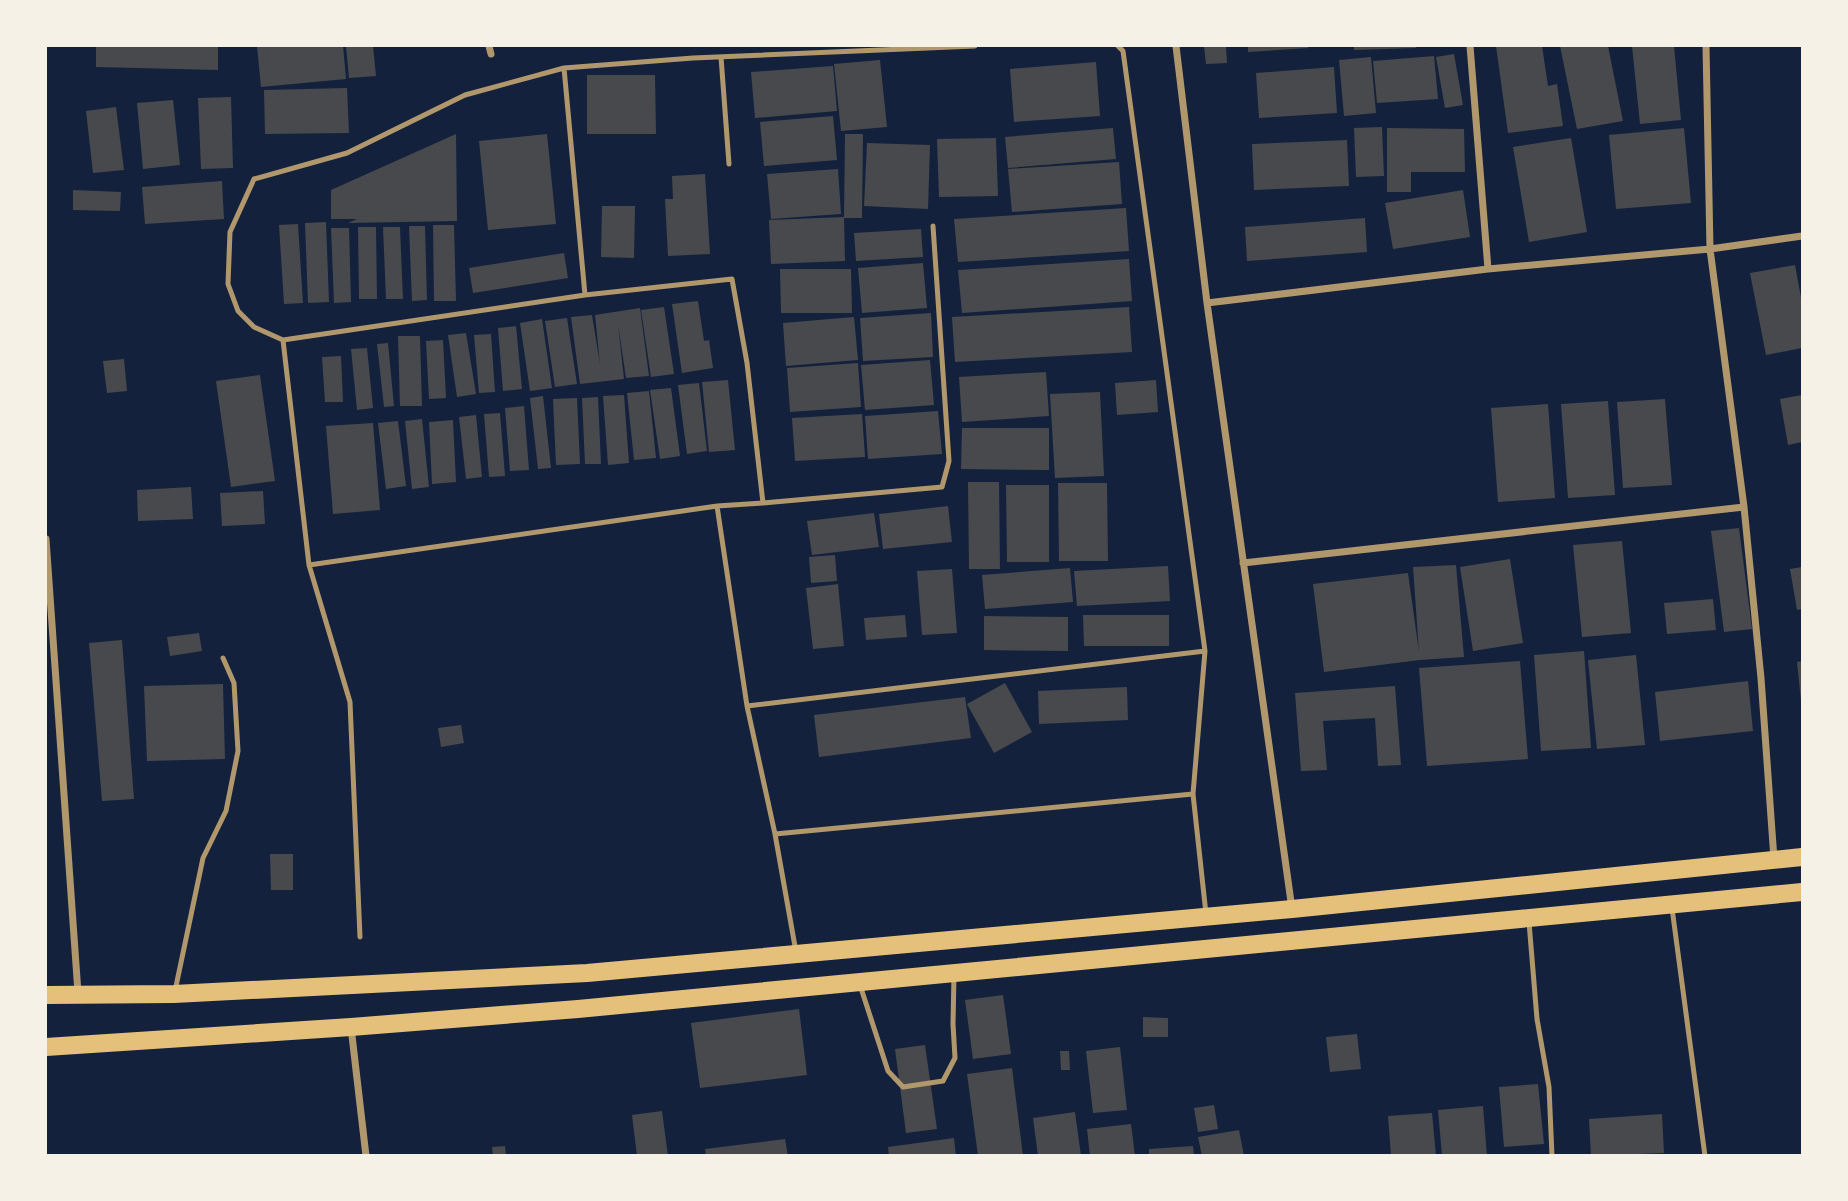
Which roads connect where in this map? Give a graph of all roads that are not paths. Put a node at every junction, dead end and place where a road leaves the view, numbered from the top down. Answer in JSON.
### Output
{"nodes":[{"id":1,"x":975,"y":46,"type":"edge"},
{"id":2,"x":1118,"y":46,"type":"edge"},
{"id":3,"x":1176,"y":46,"type":"edge"},
{"id":4,"x":1471,"y":46,"type":"edge"},
{"id":5,"x":1706,"y":46,"type":"edge"},
{"id":6,"x":721,"y":57,"type":"junction"},
{"id":7,"x":564,"y":68,"type":"junction"},
{"id":8,"x":729,"y":164,"type":"dead end"},
{"id":9,"x":933,"y":226,"type":"dead end"},
{"id":10,"x":1802,"y":236,"type":"edge"},
{"id":11,"x":1710,"y":249,"type":"junction"},
{"id":12,"x":1488,"y":269,"type":"junction"},
{"id":13,"x":585,"y":295,"type":"junction"},
{"id":14,"x":1206,"y":303,"type":"junction"},
{"id":15,"x":283,"y":340,"type":"junction"},
{"id":16,"x":762,"y":503,"type":"junction"},
{"id":17,"x":717,"y":506,"type":"junction"},
{"id":18,"x":1744,"y":507,"type":"junction"},
{"id":19,"x":46,"y":539,"type":"edge"},
{"id":20,"x":1243,"y":563,"type":"junction"},
{"id":21,"x":309,"y":565,"type":"junction"},
{"id":22,"x":1205,"y":650,"type":"junction"},
{"id":23,"x":223,"y":658,"type":"dead end"},
{"id":24,"x":747,"y":706,"type":"junction"},
{"id":25,"x":1193,"y":794,"type":"junction"},
{"id":26,"x":775,"y":834,"type":"junction"},
{"id":27,"x":1802,"y":857,"type":"edge"},
{"id":28,"x":1774,"y":860,"type":"junction"},
{"id":29,"x":1802,"y":892,"type":"edge"},
{"id":30,"x":1672,"y":905,"type":"junction"},
{"id":31,"x":1292,"y":909,"type":"junction"},
{"id":32,"x":1207,"y":918,"type":"junction"},
{"id":33,"x":1529,"y":919,"type":"junction"},
{"id":34,"x":360,"y":937,"type":"dead end"},
{"id":35,"x":797,"y":955,"type":"junction"},
{"id":36,"x":954,"y":974,"type":"junction"},
{"id":37,"x":859,"y":982,"type":"junction"},
{"id":38,"x":78,"y":993,"type":"junction"},
{"id":39,"x":174,"y":994,"type":"junction"},
{"id":40,"x":46,"y":995,"type":"edge"},
{"id":41,"x":351,"y":1027,"type":"junction"},
{"id":42,"x":46,"y":1047,"type":"edge"},
{"id":43,"x":366,"y":1156,"type":"edge"},
{"id":44,"x":1552,"y":1156,"type":"edge"},
{"id":45,"x":1705,"y":1156,"type":"edge"}],
"edges":[{"from":1,"to":6,"type":"lane"},
{"from":2,"to":22,"type":"lane"},
{"from":3,"to":14,"type":"street"},
{"from":4,"to":12,"type":"street"},
{"from":5,"to":11,"type":"street"},
{"from":6,"to":7,"type":"lane"},
{"from":6,"to":8,"type":"lane"},
{"from":7,"to":13,"type":"lane"},
{"from":7,"to":15,"type":"lane"},
{"from":9,"to":16,"type":"lane"},
{"from":10,"to":11,"type":"street"},
{"from":11,"to":12,"type":"street"},
{"from":11,"to":18,"type":"street"},
{"from":12,"to":14,"type":"street"},
{"from":13,"to":15,"type":"lane"},
{"from":13,"to":16,"type":"lane"},
{"from":14,"to":20,"type":"street"},
{"from":15,"to":21,"type":"lane"},
{"from":16,"to":17,"type":"lane"},
{"from":17,"to":21,"type":"lane"},
{"from":17,"to":24,"type":"lane"},
{"from":18,"to":20,"type":"street"},
{"from":18,"to":28,"type":"street"},
{"from":19,"to":38,"type":"street"},
{"from":20,"to":31,"type":"street"},
{"from":21,"to":34,"type":"lane"},
{"from":22,"to":24,"type":"lane"},
{"from":22,"to":25,"type":"lane"},
{"from":23,"to":39,"type":"lane"},
{"from":24,"to":26,"type":"lane"},
{"from":25,"to":26,"type":"lane"},
{"from":25,"to":32,"type":"lane"},
{"from":26,"to":35,"type":"lane"},
{"from":27,"to":28,"type":"main road"},
{"from":28,"to":31,"type":"main road"},
{"from":29,"to":30,"type":"main road"},
{"from":30,"to":33,"type":"main road"},
{"from":30,"to":45,"type":"lane"},
{"from":31,"to":32,"type":"main road"},
{"from":32,"to":35,"type":"main road"},
{"from":33,"to":36,"type":"main road"},
{"from":33,"to":44,"type":"lane"},
{"from":35,"to":39,"type":"main road"},
{"from":36,"to":37,"type":"main road"},
{"from":36,"to":37,"type":"lane"},
{"from":37,"to":41,"type":"main road"},
{"from":38,"to":39,"type":"main road"},
{"from":38,"to":40,"type":"main road"},
{"from":41,"to":42,"type":"main road"},
{"from":41,"to":43,"type":"street"}]}
